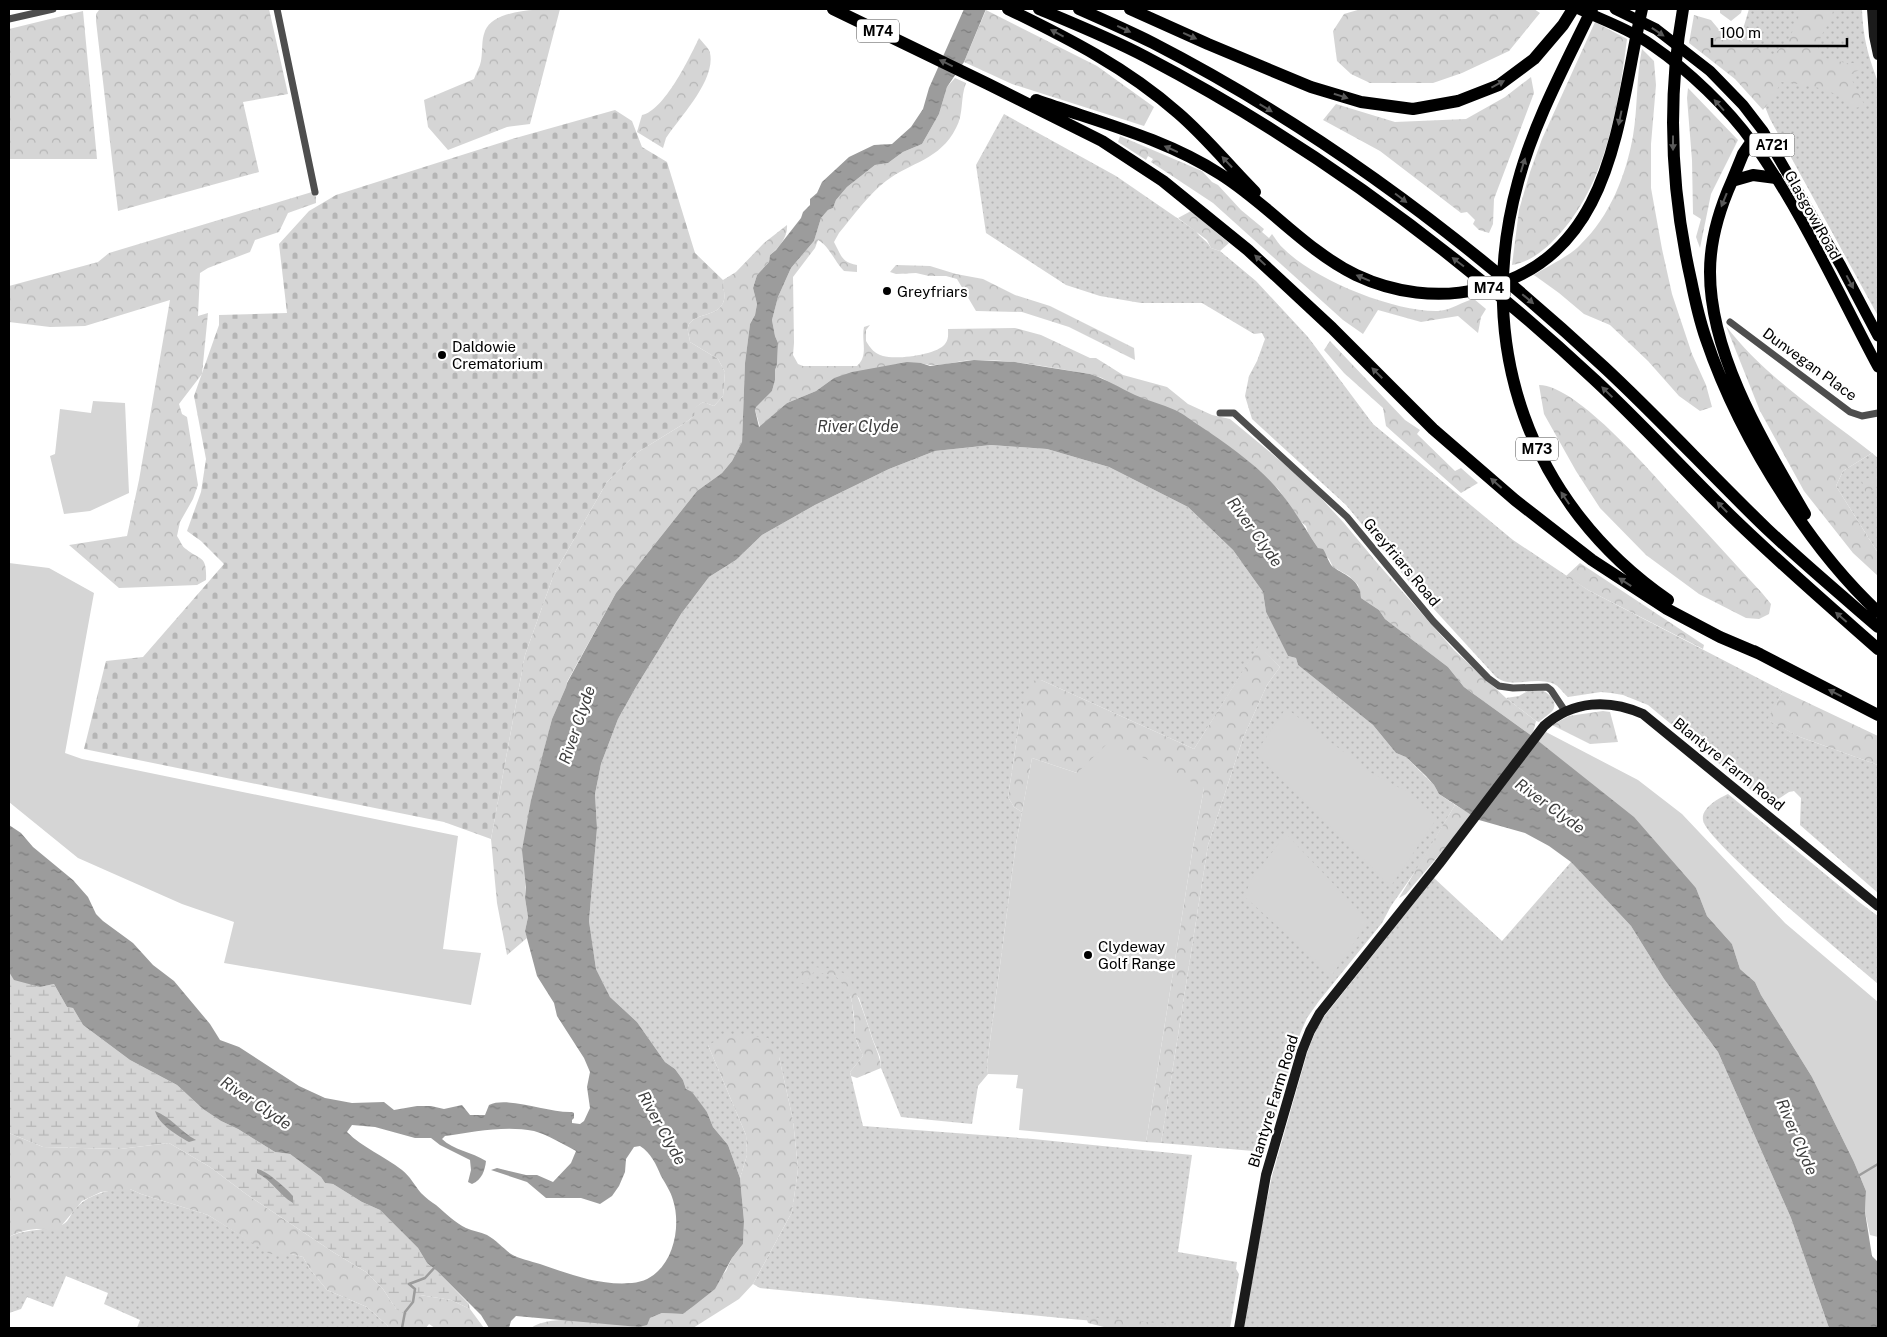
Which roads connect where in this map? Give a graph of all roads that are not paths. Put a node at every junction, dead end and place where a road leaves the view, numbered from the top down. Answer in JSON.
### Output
{"nodes":[{"id":1,"x":54,"y":9,"type":"edge"},
{"id":2,"x":277,"y":9,"type":"edge"},
{"id":3,"x":833,"y":9,"type":"edge"},
{"id":4,"x":1008,"y":9,"type":"edge"},
{"id":5,"x":1039,"y":9,"type":"edge"},
{"id":6,"x":1079,"y":9,"type":"edge"},
{"id":7,"x":1130,"y":9,"type":"edge"},
{"id":8,"x":1573,"y":9,"type":"edge"},
{"id":9,"x":1579,"y":9,"type":"edge"},
{"id":10,"x":1592,"y":9,"type":"edge"},
{"id":11,"x":1615,"y":9,"type":"edge"},
{"id":12,"x":1642,"y":9,"type":"edge"},
{"id":13,"x":1872,"y":9,"type":"edge"},
{"id":14,"x":1683,"y":13,"type":"edge"},
{"id":15,"x":9,"y":19,"type":"edge"},
{"id":16,"x":1878,"y":55,"type":"edge"},
{"id":17,"x":1710,"y":71,"type":"junction"},
{"id":18,"x":988,"y":84,"type":"junction"},
{"id":19,"x":1752,"y":141,"type":"junction"},
{"id":20,"x":1776,"y":178,"type":"junction"},
{"id":21,"x":1732,"y":181,"type":"junction"},
{"id":22,"x":315,"y":192,"type":"dead end"},
{"id":23,"x":1298,"y":235,"type":"junction"},
{"id":24,"x":1688,"y":266,"type":"junction"},
{"id":25,"x":1730,"y":322,"type":"dead end"},
{"id":26,"x":1878,"y":336,"type":"edge"},
{"id":27,"x":1878,"y":367,"type":"edge"},
{"id":28,"x":1220,"y":413,"type":"dead end"},
{"id":29,"x":1878,"y":413,"type":"edge"},
{"id":30,"x":1806,"y":514,"type":"junction"},
{"id":31,"x":1878,"y":600,"type":"edge"},
{"id":32,"x":1878,"y":612,"type":"edge"},
{"id":33,"x":1878,"y":627,"type":"edge"},
{"id":34,"x":1878,"y":649,"type":"edge"},
{"id":35,"x":1760,"y":654,"type":"junction"},
{"id":36,"x":1565,"y":711,"type":"junction"},
{"id":37,"x":1878,"y":715,"type":"edge"},
{"id":38,"x":1878,"y":906,"type":"edge"},
{"id":39,"x":1239,"y":1328,"type":"edge"}],
"edges":[{"from":1,"to":15,"type":"street"},
{"from":2,"to":22,"type":"street"},
{"from":18,"to":3,"type":"highway","number":"M74","one_way":true},
{"from":23,"to":4,"type":"highway","number":"M74","one_way":true},
{"from":34,"to":5,"type":"highway","number":"M74","one_way":true},
{"from":6,"to":33,"type":"highway","number":"M74","one_way":true},
{"from":7,"to":8,"type":"highway","one_way":true},
{"from":19,"to":9,"type":"main road","name":"Glasgow Road","number":"A721","one_way":true},
{"from":35,"to":10,"type":"highway","number":"M73","one_way":true},
{"from":11,"to":17,"type":"main road","name":"Glasgow Road","number":"A721","one_way":true},
{"from":12,"to":23,"type":"highway","number":"M74","one_way":true},
{"from":13,"to":16,"type":"main road"},
{"from":14,"to":24,"type":"highway","one_way":true},
{"from":17,"to":19,"type":"main road"},
{"from":17,"to":26,"type":"main road","name":"Glasgow Road","number":"A721","one_way":true},
{"from":23,"to":18,"type":"highway","number":"M74","one_way":true},
{"from":35,"to":18,"type":"highway","number":"M74","one_way":true},
{"from":19,"to":20,"type":"main road","name":"Glasgow Road","number":"A721"},
{"from":19,"to":21,"type":"highway"},
{"from":20,"to":21,"type":"highway"},
{"from":20,"to":27,"type":"main road","name":"Glasgow Road","number":"A721"},
{"from":21,"to":30,"type":"highway","one_way":true},
{"from":24,"to":30,"type":"highway"},
{"from":24,"to":32,"type":"highway"},
{"from":25,"to":29,"type":"street","name":"Dunvegan Place"},
{"from":28,"to":36,"type":"street","name":"Greyfriars Road"},
{"from":30,"to":31,"type":"highway"},
{"from":37,"to":35,"type":"highway","one_way":true},
{"from":36,"to":38,"type":"main road","name":"Blantyre Farm Road"},
{"from":36,"to":39,"type":"main road","name":"Blantyre Farm Road"}]}
